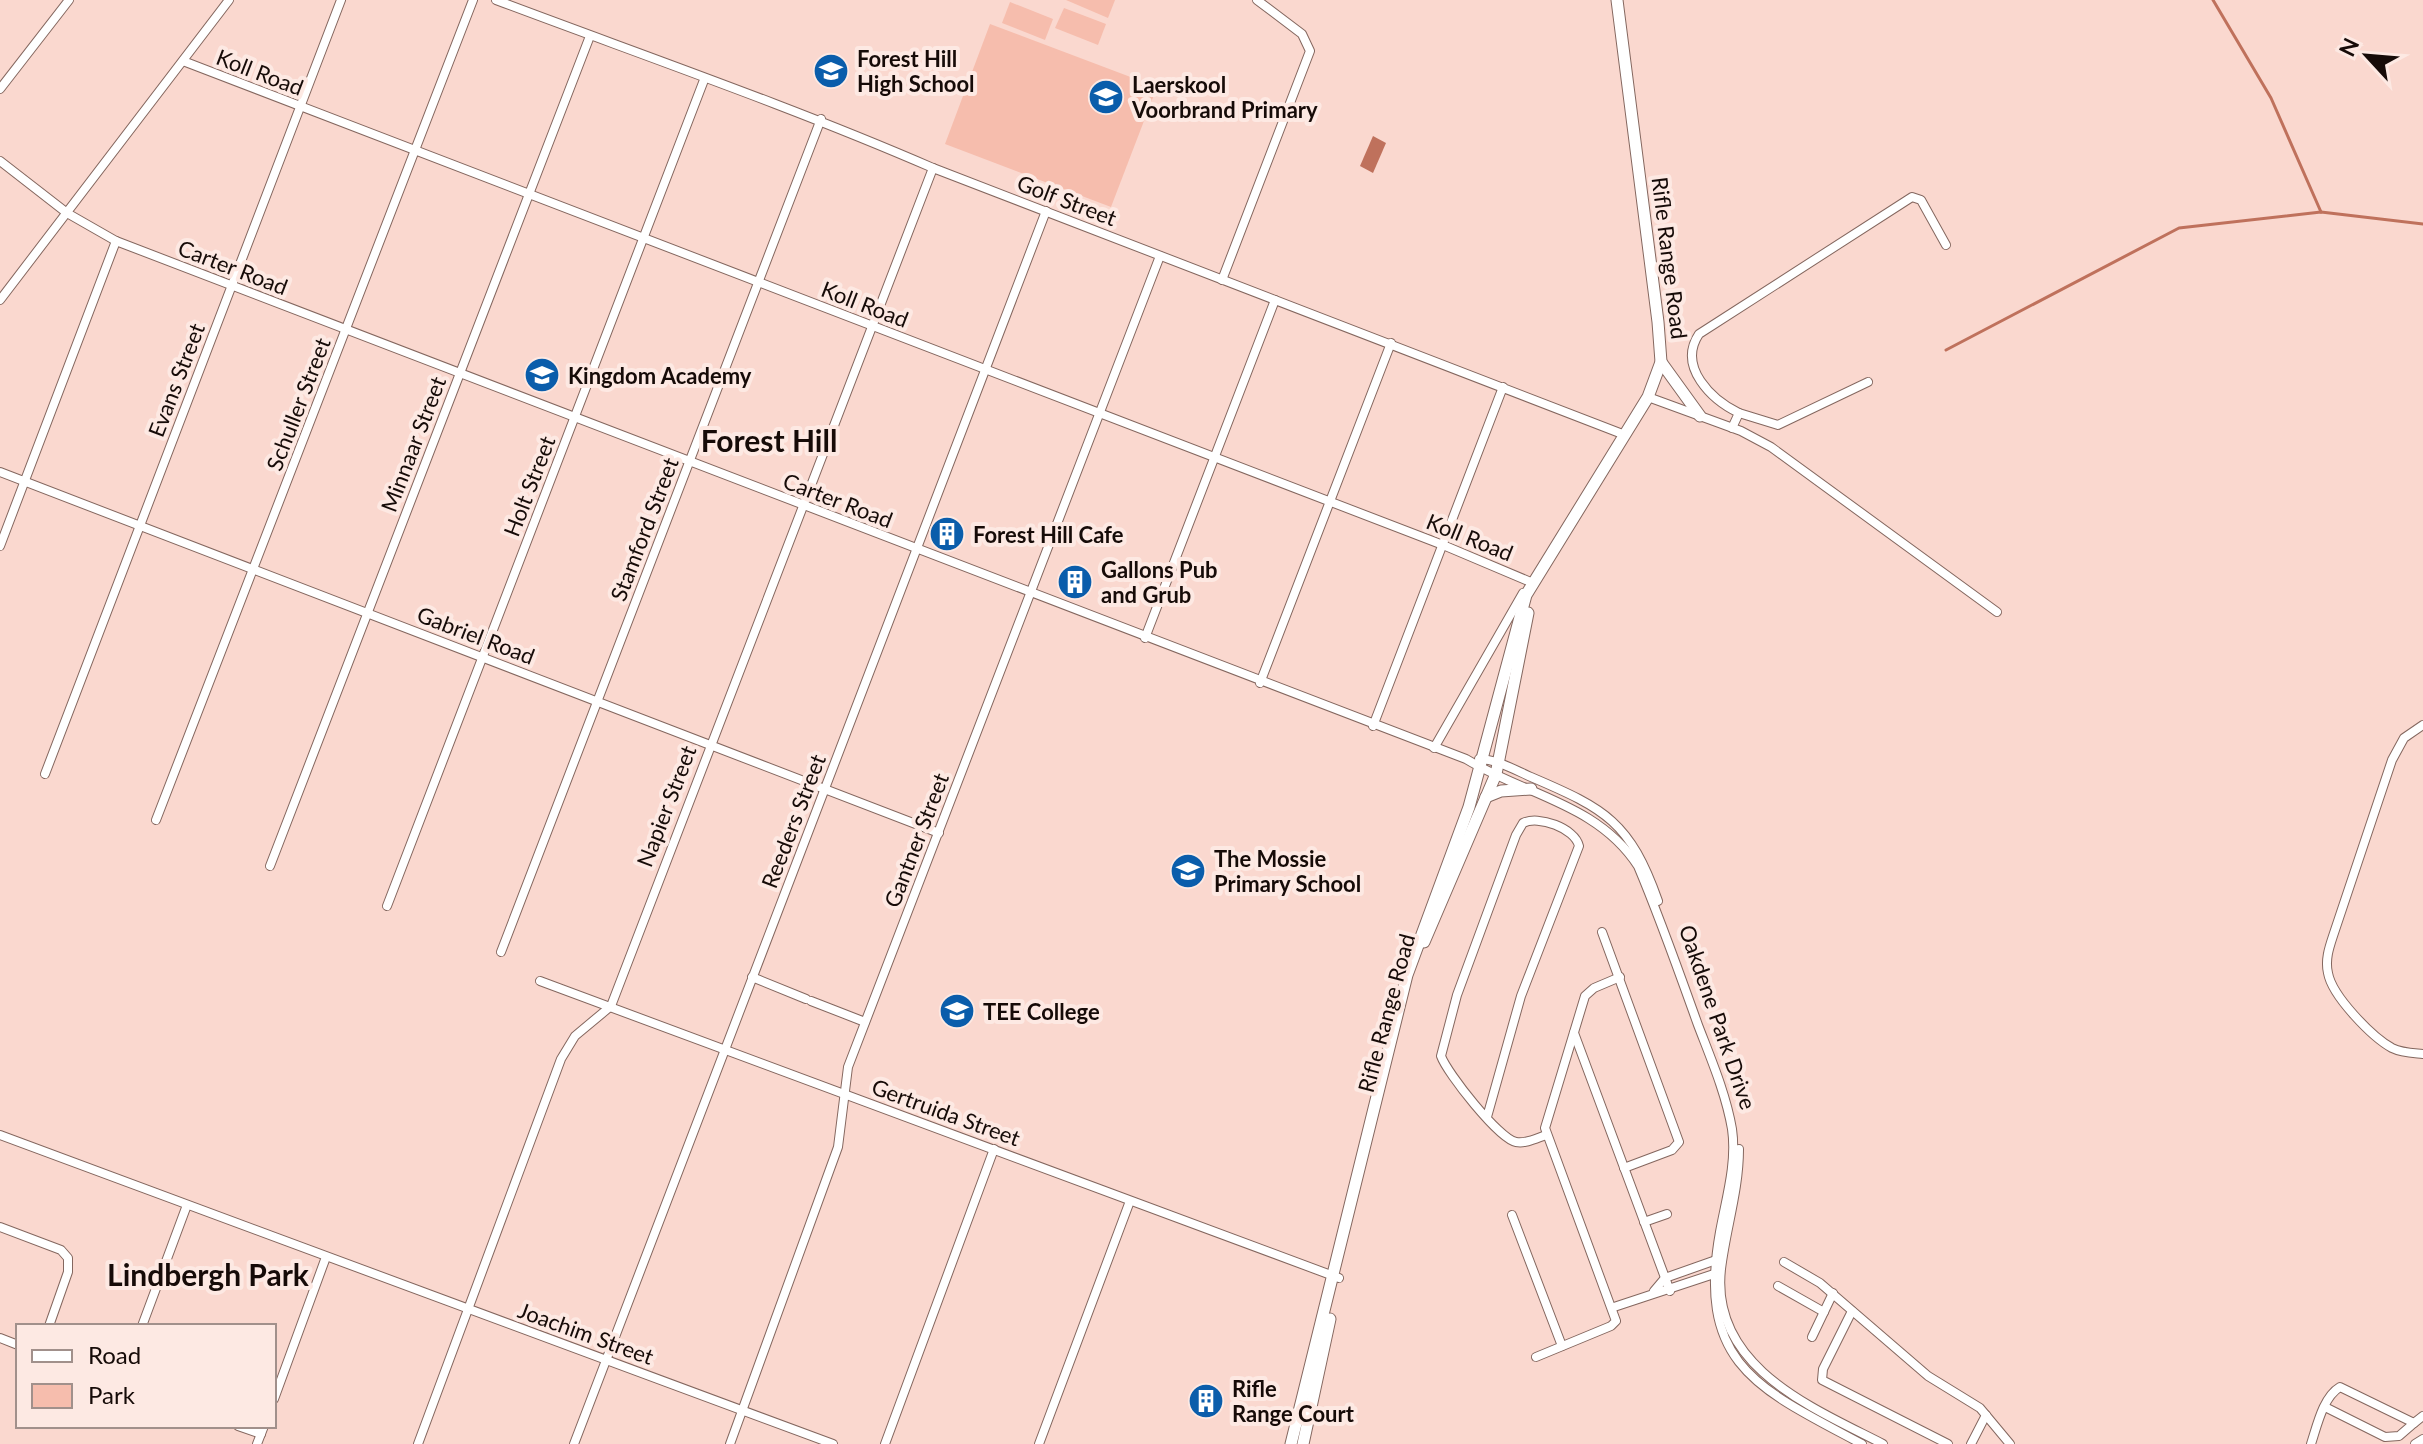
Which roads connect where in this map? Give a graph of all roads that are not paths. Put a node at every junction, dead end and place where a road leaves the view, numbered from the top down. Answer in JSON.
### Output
{"nodes":[{"id":1,"x":69,"y":0,"type":"edge"},
{"id":2,"x":229,"y":0,"type":"edge"},
{"id":3,"x":341,"y":0,"type":"edge"},
{"id":4,"x":473,"y":0,"type":"edge"},
{"id":5,"x":496,"y":0,"type":"edge"},
{"id":6,"x":1257,"y":0,"type":"edge"},
{"id":7,"x":1617,"y":0,"type":"edge"},
{"id":8,"x":590,"y":36,"type":"junction"},
{"id":9,"x":183,"y":61,"type":"junction"},
{"id":10,"x":704,"y":80,"type":"junction"},
{"id":11,"x":0,"y":89,"type":"edge"},
{"id":12,"x":299,"y":107,"type":"junction"},
{"id":13,"x":821,"y":119,"type":"junction"},
{"id":14,"x":415,"y":150,"type":"junction"},
{"id":15,"x":0,"y":161,"type":"edge"},
{"id":16,"x":933,"y":168,"type":"junction"},
{"id":17,"x":529,"y":193,"type":"junction"},
{"id":18,"x":1046,"y":211,"type":"junction"},
{"id":19,"x":67,"y":213,"type":"junction"},
{"id":20,"x":644,"y":237,"type":"junction"},
{"id":21,"x":116,"y":241,"type":"junction"},
{"id":22,"x":1946,"y":245,"type":"dead end"},
{"id":23,"x":1160,"y":256,"type":"junction"},
{"id":24,"x":1222,"y":280,"type":"junction"},
{"id":25,"x":758,"y":281,"type":"junction"},
{"id":26,"x":231,"y":285,"type":"junction"},
{"id":27,"x":0,"y":300,"type":"edge"},
{"id":28,"x":1275,"y":300,"type":"junction"},
{"id":29,"x":871,"y":326,"type":"junction"},
{"id":30,"x":346,"y":329,"type":"junction"},
{"id":31,"x":1391,"y":343,"type":"junction"},
{"id":32,"x":1661,"y":362,"type":"junction"},
{"id":33,"x":985,"y":370,"type":"junction"},
{"id":34,"x":459,"y":374,"type":"junction"},
{"id":35,"x":1868,"y":382,"type":"dead end"},
{"id":36,"x":1503,"y":387,"type":"junction"},
{"id":37,"x":1648,"y":397,"type":"junction"},
{"id":38,"x":1739,"y":413,"type":"junction"},
{"id":39,"x":1100,"y":414,"type":"junction"},
{"id":40,"x":1700,"y":416,"type":"junction"},
{"id":41,"x":574,"y":417,"type":"junction"},
{"id":42,"x":1732,"y":428,"type":"junction"},
{"id":43,"x":1625,"y":435,"type":"junction"},
{"id":44,"x":1214,"y":458,"type":"junction"},
{"id":45,"x":689,"y":461,"type":"junction"},
{"id":46,"x":0,"y":472,"type":"edge"},
{"id":47,"x":25,"y":482,"type":"junction"},
{"id":48,"x":1328,"y":502,"type":"junction"},
{"id":49,"x":802,"y":506,"type":"junction"},
{"id":50,"x":140,"y":524,"type":"junction"},
{"id":51,"x":1443,"y":545,"type":"junction"},
{"id":52,"x":0,"y":546,"type":"edge"},
{"id":53,"x":917,"y":550,"type":"junction"},
{"id":54,"x":254,"y":569,"type":"junction"},
{"id":55,"x":1531,"y":582,"type":"junction"},
{"id":56,"x":1032,"y":594,"type":"junction"},
{"id":57,"x":1527,"y":602,"type":"junction"},
{"id":58,"x":1997,"y":612,"type":"dead end"},
{"id":59,"x":367,"y":613,"type":"junction"},
{"id":60,"x":1145,"y":638,"type":"junction"},
{"id":61,"x":483,"y":657,"type":"junction"},
{"id":62,"x":1260,"y":683,"type":"junction"},
{"id":63,"x":597,"y":700,"type":"junction"},
{"id":64,"x":2423,"y":725,"type":"edge"},
{"id":65,"x":1373,"y":726,"type":"junction"},
{"id":66,"x":709,"y":743,"type":"junction"},
{"id":67,"x":1434,"y":748,"type":"junction"},
{"id":68,"x":1482,"y":764,"type":"junction"},
{"id":69,"x":1497,"y":769,"type":"junction"},
{"id":70,"x":45,"y":774,"type":"dead end"},
{"id":71,"x":824,"y":788,"type":"junction"},
{"id":72,"x":1531,"y":789,"type":"junction"},
{"id":73,"x":1486,"y":797,"type":"junction"},
{"id":74,"x":156,"y":820,"type":"dead end"},
{"id":75,"x":1615,"y":830,"type":"junction"},
{"id":76,"x":939,"y":833,"type":"junction"},
{"id":77,"x":270,"y":866,"type":"dead end"},
{"id":78,"x":387,"y":906,"type":"dead end"},
{"id":79,"x":1602,"y":932,"type":"dead end"},
{"id":80,"x":501,"y":952,"type":"dead end"},
{"id":81,"x":752,"y":977,"type":"junction"},
{"id":82,"x":1620,"y":977,"type":"junction"},
{"id":83,"x":540,"y":981,"type":"dead end"},
{"id":84,"x":611,"y":1006,"type":"junction"},
{"id":85,"x":865,"y":1022,"type":"junction"},
{"id":86,"x":1573,"y":1031,"type":"junction"},
{"id":87,"x":724,"y":1048,"type":"junction"},
{"id":88,"x":2423,"y":1054,"type":"edge"},
{"id":89,"x":842,"y":1093,"type":"junction"},
{"id":90,"x":1487,"y":1117,"type":"junction"},
{"id":91,"x":0,"y":1135,"type":"edge"},
{"id":92,"x":1546,"y":1135,"type":"junction"},
{"id":93,"x":994,"y":1149,"type":"junction"},
{"id":94,"x":1624,"y":1168,"type":"junction"},
{"id":95,"x":1130,"y":1201,"type":"junction"},
{"id":96,"x":187,"y":1205,"type":"junction"},
{"id":97,"x":1667,"y":1214,"type":"dead end"},
{"id":98,"x":1512,"y":1215,"type":"dead end"},
{"id":99,"x":1644,"y":1222,"type":"junction"},
{"id":100,"x":0,"y":1227,"type":"edge"},
{"id":101,"x":326,"y":1257,"type":"junction"},
{"id":102,"x":1719,"y":1259,"type":"junction"},
{"id":103,"x":1784,"y":1262,"type":"dead end"},
{"id":104,"x":1717,"y":1273,"type":"junction"},
{"id":105,"x":1336,"y":1277,"type":"junction"},
{"id":106,"x":1665,"y":1278,"type":"junction"},
{"id":107,"x":1778,"y":1286,"type":"dead end"},
{"id":108,"x":1654,"y":1291,"type":"junction"},
{"id":109,"x":1670,"y":1291,"type":"junction"},
{"id":110,"x":1833,"y":1293,"type":"junction"},
{"id":111,"x":1614,"y":1307,"type":"junction"},
{"id":112,"x":468,"y":1309,"type":"junction"},
{"id":113,"x":1852,"y":1311,"type":"junction"},
{"id":114,"x":1824,"y":1312,"type":"junction"},
{"id":115,"x":50,"y":1324,"type":"edge"},
{"id":116,"x":143,"y":1324,"type":"edge"},
{"id":117,"x":1812,"y":1337,"type":"dead end"},
{"id":118,"x":1562,"y":1346,"type":"junction"},
{"id":119,"x":1536,"y":1357,"type":"dead end"},
{"id":120,"x":606,"y":1360,"type":"junction"},
{"id":121,"x":276,"y":1394,"type":"edge"},
{"id":122,"x":2325,"y":1407,"type":"junction"},
{"id":123,"x":743,"y":1410,"type":"junction"},
{"id":124,"x":1986,"y":1415,"type":"junction"},
{"id":125,"x":2423,"y":1416,"type":"edge"},
{"id":126,"x":2414,"y":1423,"type":"junction"},
{"id":127,"x":262,"y":1430,"type":"edge"},
{"id":128,"x":2423,"y":1439,"type":"edge"},
{"id":129,"x":257,"y":1444,"type":"edge"},
{"id":130,"x":418,"y":1444,"type":"edge"},
{"id":131,"x":574,"y":1444,"type":"edge"},
{"id":132,"x":730,"y":1444,"type":"edge"},
{"id":133,"x":833,"y":1444,"type":"edge"},
{"id":134,"x":885,"y":1444,"type":"edge"},
{"id":135,"x":1039,"y":1444,"type":"edge"},
{"id":136,"x":1291,"y":1444,"type":"edge"},
{"id":137,"x":1303,"y":1444,"type":"edge"},
{"id":138,"x":1862,"y":1444,"type":"edge"},
{"id":139,"x":1883,"y":1444,"type":"edge"},
{"id":140,"x":1948,"y":1444,"type":"edge"},
{"id":141,"x":1971,"y":1444,"type":"edge"},
{"id":142,"x":2010,"y":1444,"type":"edge"},
{"id":143,"x":2311,"y":1444,"type":"edge"},
{"id":144,"x":2415,"y":1444,"type":"edge"}],
"edges":[{"from":1,"to":11,"type":"street"},
{"from":2,"to":9,"type":"street"},
{"from":3,"to":12,"type":"street","name":"Evans Street"},
{"from":4,"to":14,"type":"street","name":"Schuller Street"},
{"from":5,"to":8,"type":"street","name":"Golf Street"},
{"from":6,"to":24,"type":"street"},
{"from":7,"to":32,"type":"main road","name":"Rifle Range Road"},
{"from":8,"to":10,"type":"street","name":"Golf Street"},
{"from":8,"to":17,"type":"street","name":"Minnaar Street"},
{"from":9,"to":12,"type":"street","name":"Koll Road"},
{"from":9,"to":19,"type":"street"},
{"from":10,"to":13,"type":"street","name":"Golf Street"},
{"from":10,"to":20,"type":"street","name":"Holt Street"},
{"from":12,"to":14,"type":"street","name":"Koll Road"},
{"from":12,"to":26,"type":"street","name":"Evans Street"},
{"from":13,"to":16,"type":"street","name":"Golf Street"},
{"from":13,"to":25,"type":"street","name":"Stamford Street"},
{"from":14,"to":17,"type":"street","name":"Koll Road"},
{"from":14,"to":30,"type":"street","name":"Schuller Street"},
{"from":15,"to":19,"type":"street","name":"Carter Road"},
{"from":16,"to":18,"type":"street","name":"Golf Street"},
{"from":16,"to":29,"type":"street","name":"Napier Street"},
{"from":17,"to":20,"type":"street","name":"Koll Road"},
{"from":17,"to":34,"type":"street","name":"Minnaar Street"},
{"from":18,"to":23,"type":"street","name":"Golf Street"},
{"from":18,"to":33,"type":"street","name":"Reeders Street"},
{"from":19,"to":21,"type":"street","name":"Carter Road"},
{"from":19,"to":27,"type":"street"},
{"from":20,"to":25,"type":"street","name":"Koll Road"},
{"from":20,"to":41,"type":"street","name":"Holt Street"},
{"from":21,"to":26,"type":"street","name":"Carter Road"},
{"from":21,"to":47,"type":"street"},
{"from":22,"to":38,"type":"street"},
{"from":23,"to":24,"type":"street","name":"Golf Street"},
{"from":23,"to":39,"type":"street","name":"Gantner Street"},
{"from":24,"to":28,"type":"street","name":"Golf Street"},
{"from":25,"to":29,"type":"street","name":"Koll Road"},
{"from":25,"to":45,"type":"street","name":"Stamford Street"},
{"from":26,"to":30,"type":"street","name":"Carter Road"},
{"from":26,"to":50,"type":"street","name":"Evans Street"},
{"from":28,"to":31,"type":"street","name":"Golf Street"},
{"from":28,"to":44,"type":"street"},
{"from":29,"to":33,"type":"street","name":"Koll Road"},
{"from":29,"to":49,"type":"street","name":"Napier Street"},
{"from":30,"to":34,"type":"street","name":"Carter Road"},
{"from":30,"to":54,"type":"street","name":"Schuller Street"},
{"from":31,"to":36,"type":"street","name":"Golf Street"},
{"from":31,"to":48,"type":"street"},
{"from":32,"to":37,"type":"main road","name":"Rifle Range Road"},
{"from":32,"to":40,"type":"main road"},
{"from":33,"to":39,"type":"street","name":"Koll Road"},
{"from":33,"to":53,"type":"street","name":"Reeders Street"},
{"from":34,"to":41,"type":"street","name":"Carter Road"},
{"from":34,"to":59,"type":"street","name":"Minnaar Street"},
{"from":35,"to":38,"type":"street"},
{"from":36,"to":43,"type":"street","name":"Golf Street"},
{"from":36,"to":51,"type":"street"},
{"from":37,"to":40,"type":"street"},
{"from":37,"to":43,"type":"main road","name":"Rifle Range Road"},
{"from":38,"to":42,"type":"street"},
{"from":39,"to":44,"type":"street","name":"Koll Road"},
{"from":39,"to":56,"type":"street","name":"Gantner Street"},
{"from":40,"to":42,"type":"street"},
{"from":41,"to":45,"type":"street","name":"Carter Road"},
{"from":41,"to":61,"type":"street","name":"Holt Street"},
{"from":42,"to":58,"type":"street"},
{"from":43,"to":55,"type":"main road","name":"Rifle Range Road"},
{"from":44,"to":48,"type":"street","name":"Koll Road"},
{"from":44,"to":60,"type":"street"},
{"from":45,"to":49,"type":"street","name":"Carter Road"},
{"from":45,"to":63,"type":"street","name":"Stamford Street"},
{"from":46,"to":47,"type":"street","name":"Gabriel Road"},
{"from":47,"to":50,"type":"street","name":"Gabriel Road"},
{"from":47,"to":52,"type":"street"},
{"from":48,"to":51,"type":"street","name":"Koll Road"},
{"from":48,"to":62,"type":"street"},
{"from":49,"to":53,"type":"street","name":"Carter Road"},
{"from":49,"to":66,"type":"street","name":"Napier Street"},
{"from":50,"to":54,"type":"street","name":"Gabriel Road"},
{"from":50,"to":70,"type":"street","name":"Evans Street"},
{"from":51,"to":55,"type":"street","name":"Koll Road"},
{"from":51,"to":65,"type":"street"},
{"from":53,"to":56,"type":"street","name":"Carter Road"},
{"from":53,"to":71,"type":"street","name":"Reeders Street"},
{"from":54,"to":59,"type":"street","name":"Gabriel Road"},
{"from":54,"to":74,"type":"street","name":"Schuller Street"},
{"from":55,"to":57,"type":"main road"},
{"from":55,"to":67,"type":"street","name":"Rifle Range Road"},
{"from":56,"to":60,"type":"street","name":"Carter Road"},
{"from":56,"to":76,"type":"street","name":"Gantner Street"},
{"from":57,"to":68,"type":"main road","name":"Rifle Range Road"},
{"from":57,"to":69,"type":"main road","name":"Rifle Range Road"},
{"from":59,"to":61,"type":"street","name":"Gabriel Road"},
{"from":59,"to":77,"type":"street","name":"Minnaar Street"},
{"from":60,"to":62,"type":"street","name":"Carter Road"},
{"from":61,"to":63,"type":"street","name":"Gabriel Road"},
{"from":61,"to":78,"type":"street","name":"Holt Street"},
{"from":62,"to":65,"type":"street","name":"Carter Road"},
{"from":63,"to":66,"type":"street","name":"Gabriel Road"},
{"from":63,"to":80,"type":"street","name":"Stamford Street"},
{"from":64,"to":88,"type":"street"},
{"from":65,"to":67,"type":"street","name":"Carter Road"},
{"from":66,"to":71,"type":"street","name":"Gabriel Road"},
{"from":66,"to":84,"type":"street","name":"Napier Street"},
{"from":67,"to":68,"type":"street","name":"Carter Road"},
{"from":68,"to":69,"type":"street","name":"Oakdene Park Drive"},
{"from":68,"to":105,"type":"main road","name":"Rifle Range Road"},
{"from":69,"to":72,"type":"street","name":"Oakdene Park Drive"},
{"from":69,"to":73,"type":"main road","name":"Rifle Range Road"},
{"from":69,"to":75,"type":"street","name":"Oakdene Park Drive"},
{"from":71,"to":76,"type":"street","name":"Gabriel Road"},
{"from":71,"to":81,"type":"street","name":"Reeders Street"},
{"from":72,"to":73,"type":"main road"},
{"from":72,"to":75,"type":"street","name":"Oakdene Park Drive"},
{"from":73,"to":105,"type":"main road","name":"Rifle Range Road"},
{"from":75,"to":102,"type":"street","name":"Oakdene Park Drive"},
{"from":76,"to":85,"type":"street","name":"Gantner Street"},
{"from":79,"to":82,"type":"street"},
{"from":81,"to":85,"type":"street"},
{"from":81,"to":87,"type":"street","name":"Reeders Street"},
{"from":82,"to":86,"type":"street"},
{"from":82,"to":94,"type":"street"},
{"from":83,"to":84,"type":"street","name":"Gertruida Street"},
{"from":84,"to":87,"type":"street","name":"Gertruida Street"},
{"from":84,"to":112,"type":"street","name":"Napier Street"},
{"from":85,"to":89,"type":"street","name":"Gantner Street"},
{"from":86,"to":92,"type":"street"},
{"from":86,"to":94,"type":"street"},
{"from":87,"to":89,"type":"street","name":"Gertruida Street"},
{"from":87,"to":120,"type":"street","name":"Reeders Street"},
{"from":89,"to":93,"type":"street","name":"Gertruida Street"},
{"from":89,"to":123,"type":"street","name":"Gantner Street"},
{"from":90,"to":90,"type":"street"},
{"from":90,"to":92,"type":"street"},
{"from":91,"to":96,"type":"street","name":"Joachim Street"},
{"from":92,"to":111,"type":"street"},
{"from":93,"to":95,"type":"street","name":"Gertruida Street"},
{"from":93,"to":134,"type":"street"},
{"from":94,"to":99,"type":"street"},
{"from":95,"to":105,"type":"street","name":"Gertruida Street"},
{"from":95,"to":135,"type":"street"},
{"from":96,"to":101,"type":"street","name":"Joachim Street"},
{"from":96,"to":116,"type":"street"},
{"from":97,"to":99,"type":"street"},
{"from":98,"to":118,"type":"street"},
{"from":99,"to":106,"type":"street"},
{"from":100,"to":115,"type":"street"},
{"from":101,"to":112,"type":"street","name":"Joachim Street"},
{"from":101,"to":121,"type":"street"},
{"from":102,"to":104,"type":"street","name":"Oakdene Park Drive"},
{"from":102,"to":106,"type":"street"},
{"from":103,"to":110,"type":"street"},
{"from":104,"to":109,"type":"street"},
{"from":104,"to":138,"type":"street","name":"Oakdene Park Drive"},
{"from":104,"to":139,"type":"street","name":"Oakdene Park Drive"},
{"from":105,"to":136,"type":"main road","name":"Rifle Range Road"},
{"from":105,"to":137,"type":"main road","name":"Rifle Range Road"},
{"from":106,"to":108,"type":"street"},
{"from":106,"to":109,"type":"street"},
{"from":107,"to":114,"type":"street"},
{"from":108,"to":109,"type":"street"},
{"from":108,"to":111,"type":"street"},
{"from":110,"to":113,"type":"street"},
{"from":110,"to":114,"type":"street"},
{"from":111,"to":118,"type":"street"},
{"from":112,"to":120,"type":"street","name":"Joachim Street"},
{"from":112,"to":130,"type":"street","name":"Napier Street"},
{"from":113,"to":124,"type":"street"},
{"from":113,"to":140,"type":"street"},
{"from":114,"to":117,"type":"street"},
{"from":118,"to":119,"type":"street"},
{"from":120,"to":123,"type":"street","name":"Joachim Street"},
{"from":120,"to":131,"type":"street","name":"Reeders Street"},
{"from":122,"to":126,"type":"street"},
{"from":122,"to":126,"type":"street"},
{"from":122,"to":143,"type":"street"},
{"from":123,"to":132,"type":"street","name":"Gantner Street"},
{"from":123,"to":133,"type":"street","name":"Joachim Street"},
{"from":124,"to":141,"type":"street"},
{"from":124,"to":142,"type":"street"},
{"from":125,"to":126,"type":"street"},
{"from":127,"to":129,"type":"street"},
{"from":128,"to":144,"type":"street"}]}
